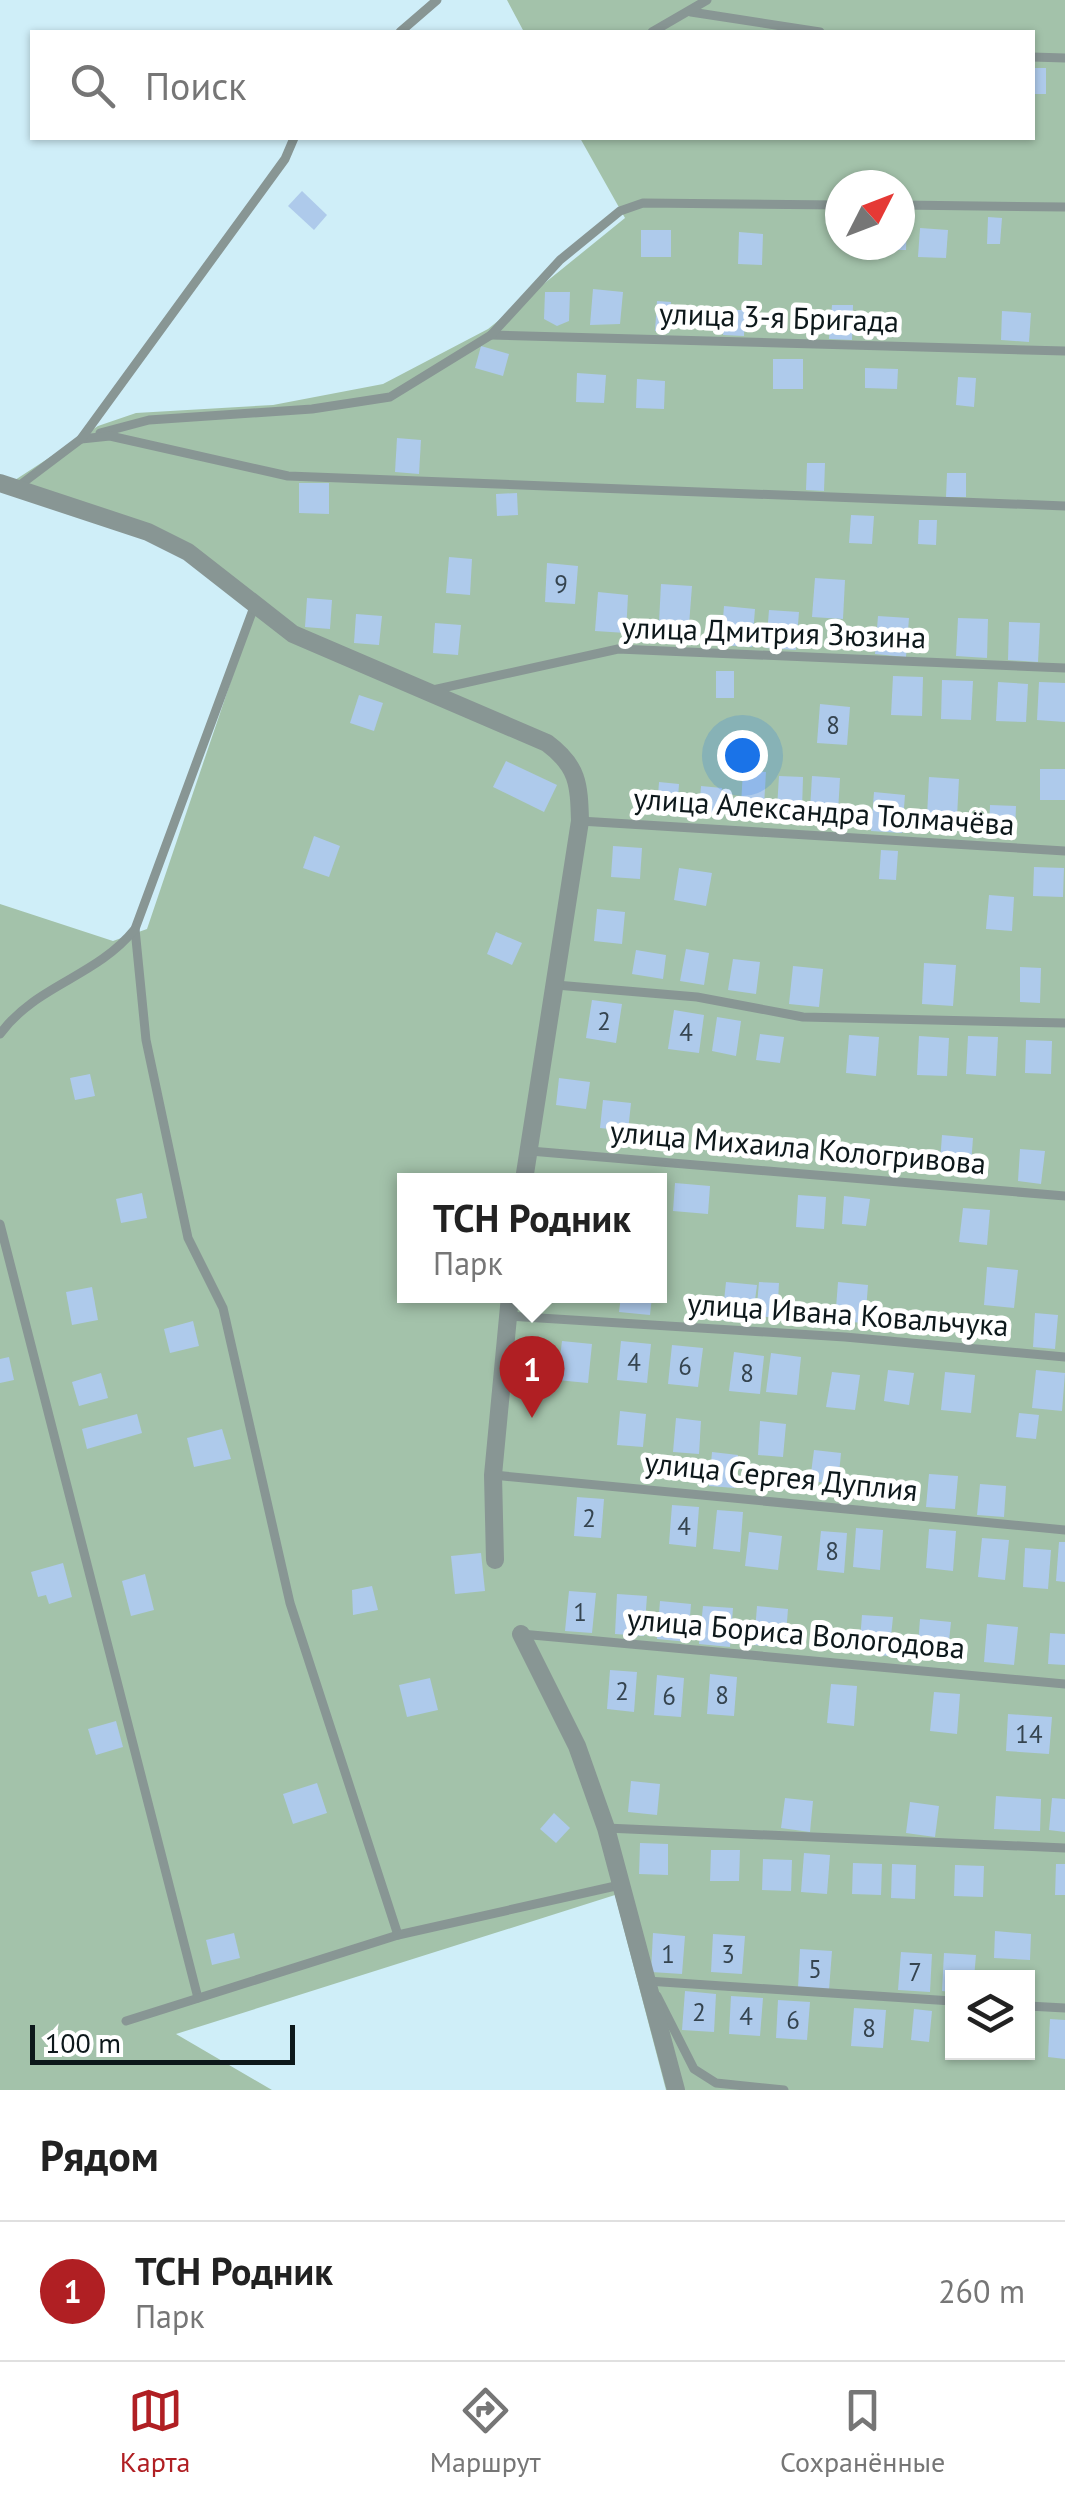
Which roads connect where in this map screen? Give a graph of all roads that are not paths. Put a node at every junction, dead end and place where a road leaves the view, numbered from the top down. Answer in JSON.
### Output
{"nodes":[{"id":1,"x":437,"y":0,"type":"edge"},
{"id":2,"x":707,"y":0,"type":"edge"},
{"id":3,"x":691,"y":12,"type":"junction"},
{"id":4,"x":402,"y":30,"type":"edge"},
{"id":5,"x":656,"y":30,"type":"edge"},
{"id":6,"x":807,"y":30,"type":"edge"},
{"id":7,"x":1035,"y":57,"type":"edge"},
{"id":8,"x":1065,"y":58,"type":"edge"},
{"id":9,"x":293,"y":140,"type":"edge"},
{"id":10,"x":825,"y":205,"type":"edge"},
{"id":11,"x":915,"y":206,"type":"edge"},
{"id":12,"x":1065,"y":207,"type":"edge"},
{"id":13,"x":492,"y":334,"type":"junction"},
{"id":14,"x":1065,"y":351,"type":"edge"},
{"id":15,"x":81,"y":438,"type":"junction"},
{"id":16,"x":8,"y":486,"type":"edge"},
{"id":17,"x":1065,"y":506,"type":"edge"},
{"id":18,"x":254,"y":608,"type":"junction"},
{"id":19,"x":1065,"y":668,"type":"edge"},
{"id":20,"x":425,"y":691,"type":"junction"},
{"id":21,"x":580,"y":821,"type":"junction"},
{"id":22,"x":1065,"y":850,"type":"edge"},
{"id":23,"x":135,"y":929,"type":"junction"},
{"id":24,"x":553,"y":984,"type":"junction"},
{"id":25,"x":1065,"y":1023,"type":"edge"},
{"id":26,"x":0,"y":1034,"type":"edge"},
{"id":27,"x":528,"y":1151,"type":"junction"},
{"id":28,"x":525,"y":1173,"type":"edge"},
{"id":29,"x":1065,"y":1196,"type":"edge"},
{"id":30,"x":0,"y":1224,"type":"edge"},
{"id":31,"x":509,"y":1303,"type":"edge"},
{"id":32,"x":508,"y":1316,"type":"junction"},
{"id":33,"x":1065,"y":1356,"type":"edge"},
{"id":34,"x":493,"y":1474,"type":"junction"},
{"id":35,"x":1065,"y":1530,"type":"edge"},
{"id":36,"x":495,"y":1560,"type":"dead end"},
{"id":37,"x":522,"y":1634,"type":"joint"},
{"id":38,"x":1065,"y":1684,"type":"edge"},
{"id":39,"x":606,"y":1828,"type":"junction"},
{"id":40,"x":1065,"y":1848,"type":"edge"},
{"id":41,"x":621,"y":1884,"type":"junction"},
{"id":42,"x":398,"y":1934,"type":"junction"},
{"id":43,"x":647,"y":1981,"type":"junction"},
{"id":44,"x":198,"y":1998,"type":"junction"},
{"id":45,"x":945,"y":2001,"type":"edge"},
{"id":46,"x":1035,"y":2006,"type":"edge"},
{"id":47,"x":1065,"y":2008,"type":"edge"},
{"id":48,"x":126,"y":2021,"type":"dead end"},
{"id":49,"x":676,"y":2090,"type":"edge"},
{"id":50,"x":784,"y":2090,"type":"edge"}],
"edges":[{"from":1,"to":4,"type":"lane"},
{"from":2,"to":3,"type":"lane"},
{"from":3,"to":5,"type":"lane"},
{"from":3,"to":6,"type":"lane"},
{"from":7,"to":8,"type":"lane"},
{"from":9,"to":15,"type":"lane"},
{"from":10,"to":13,"type":"lane"},
{"from":11,"to":12,"type":"lane"},
{"from":13,"to":14,"type":"lane","name":"улица 3-я Бригада"},
{"from":13,"to":15,"type":"lane"},
{"from":15,"to":16,"type":"lane"},
{"from":15,"to":17,"type":"lane"},
{"from":16,"to":18,"type":"street"},
{"from":18,"to":20,"type":"street"},
{"from":18,"to":23,"type":"lane"},
{"from":19,"to":20,"type":"lane","name":"улица Дмитрия Зюзина"},
{"from":20,"to":21,"type":"street"},
{"from":21,"to":22,"type":"lane","name":"улица Александра Толмачёва"},
{"from":21,"to":24,"type":"street"},
{"from":23,"to":26,"type":"lane"},
{"from":23,"to":42,"type":"lane"},
{"from":24,"to":25,"type":"lane"},
{"from":24,"to":27,"type":"street"},
{"from":27,"to":28,"type":"street"},
{"from":27,"to":29,"type":"lane","name":"улица Михаила Кологривова"},
{"from":30,"to":44,"type":"lane"},
{"from":31,"to":32,"type":"street"},
{"from":32,"to":33,"type":"lane","name":"улица Ивана Ковальчука"},
{"from":32,"to":34,"type":"street"},
{"from":34,"to":35,"type":"lane","name":"улица Сергея Дуплия"},
{"from":34,"to":36,"type":"street"},
{"from":37,"to":38,"type":"lane","name":"улица Бориса Вологодова"},
{"from":37,"to":39,"type":"street"},
{"from":39,"to":40,"type":"lane"},
{"from":39,"to":41,"type":"street"},
{"from":41,"to":42,"type":"lane"},
{"from":41,"to":43,"type":"street"},
{"from":42,"to":44,"type":"lane"},
{"from":43,"to":45,"type":"lane"},
{"from":43,"to":49,"type":"street"},
{"from":43,"to":50,"type":"lane"},
{"from":44,"to":48,"type":"lane"},
{"from":46,"to":47,"type":"lane"}]}
